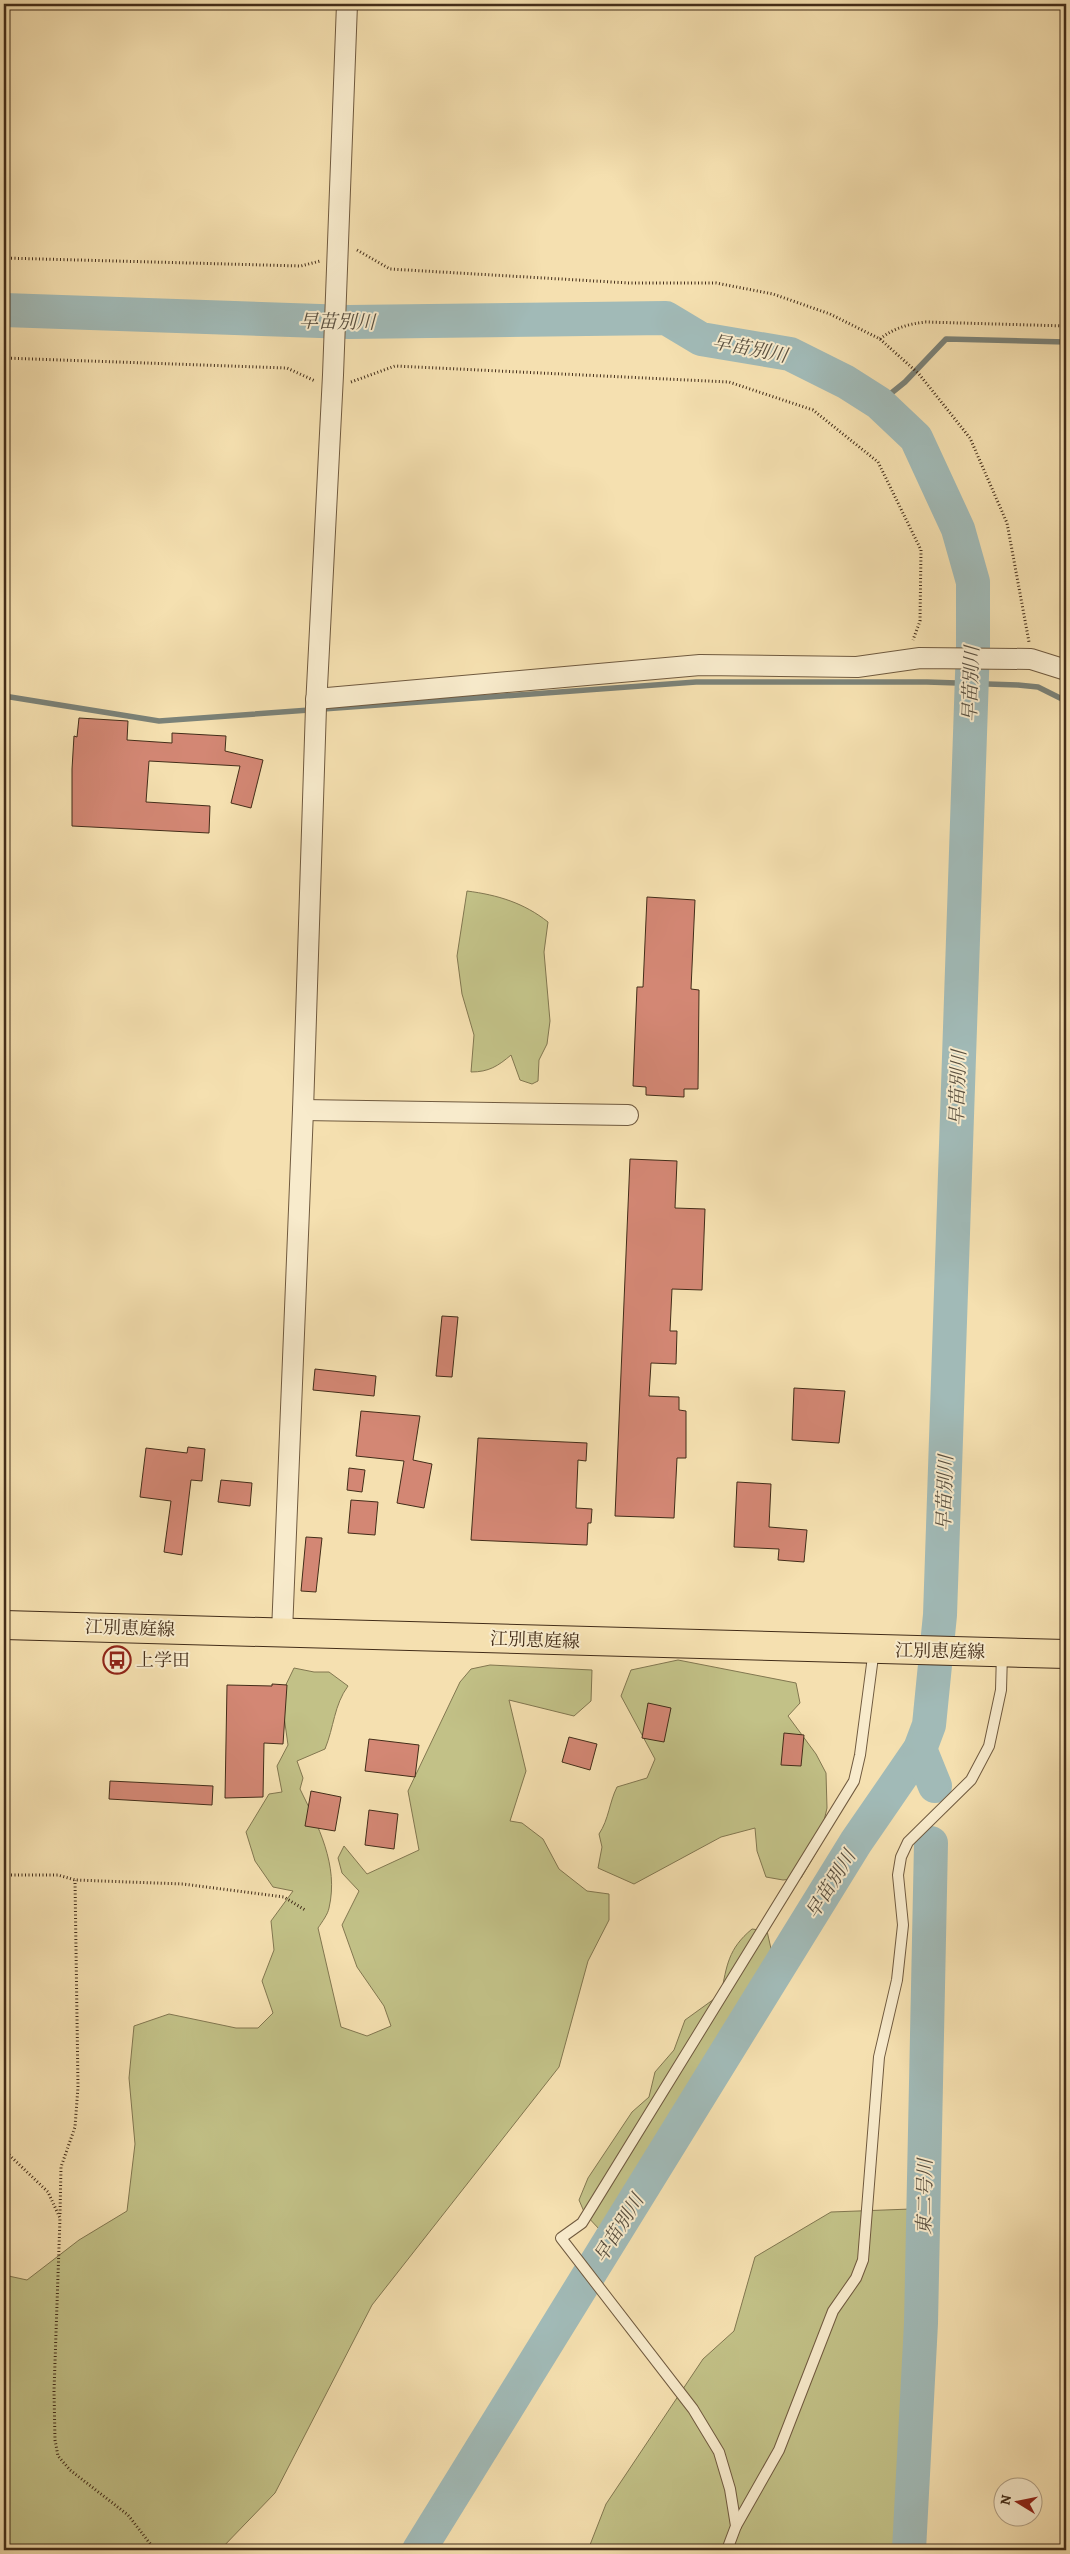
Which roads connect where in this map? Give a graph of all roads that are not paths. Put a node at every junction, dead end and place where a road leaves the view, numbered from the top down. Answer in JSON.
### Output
{"nodes":[{"id":1,"x":347,"y":4,"type":"edge"},
{"id":2,"x":1066,"y":670,"type":"edge"},
{"id":3,"x":316,"y":707,"type":"junction"},
{"id":4,"x":303,"y":1110,"type":"junction"},
{"id":5,"x":628,"y":1115,"type":"dead end"},
{"id":6,"x":4,"y":1625,"type":"edge"},
{"id":7,"x":282,"y":1632,"type":"junction"},
{"id":8,"x":882,"y":1650,"type":"junction"},
{"id":9,"x":994,"y":1652,"type":"junction"},
{"id":10,"x":1066,"y":1654,"type":"edge"},
{"id":11,"x":736,"y":2526,"type":"junction"},
{"id":12,"x":727,"y":2550,"type":"edge"}],
"edges":[{"from":1,"to":3,"type":"street"},
{"from":2,"to":3,"type":"street"},
{"from":3,"to":4,"type":"street"},
{"from":4,"to":5,"type":"street"},
{"from":4,"to":7,"type":"street"},
{"from":6,"to":7,"type":"main road","name":"江別恵庭線"},
{"from":7,"to":8,"type":"main road","name":"江別恵庭線"},
{"from":8,"to":9,"type":"main road","name":"江別恵庭線"},
{"from":8,"to":11,"type":"lane"},
{"from":9,"to":10,"type":"main road","name":"江別恵庭線"},
{"from":9,"to":11,"type":"lane"},
{"from":11,"to":12,"type":"lane"}]}
